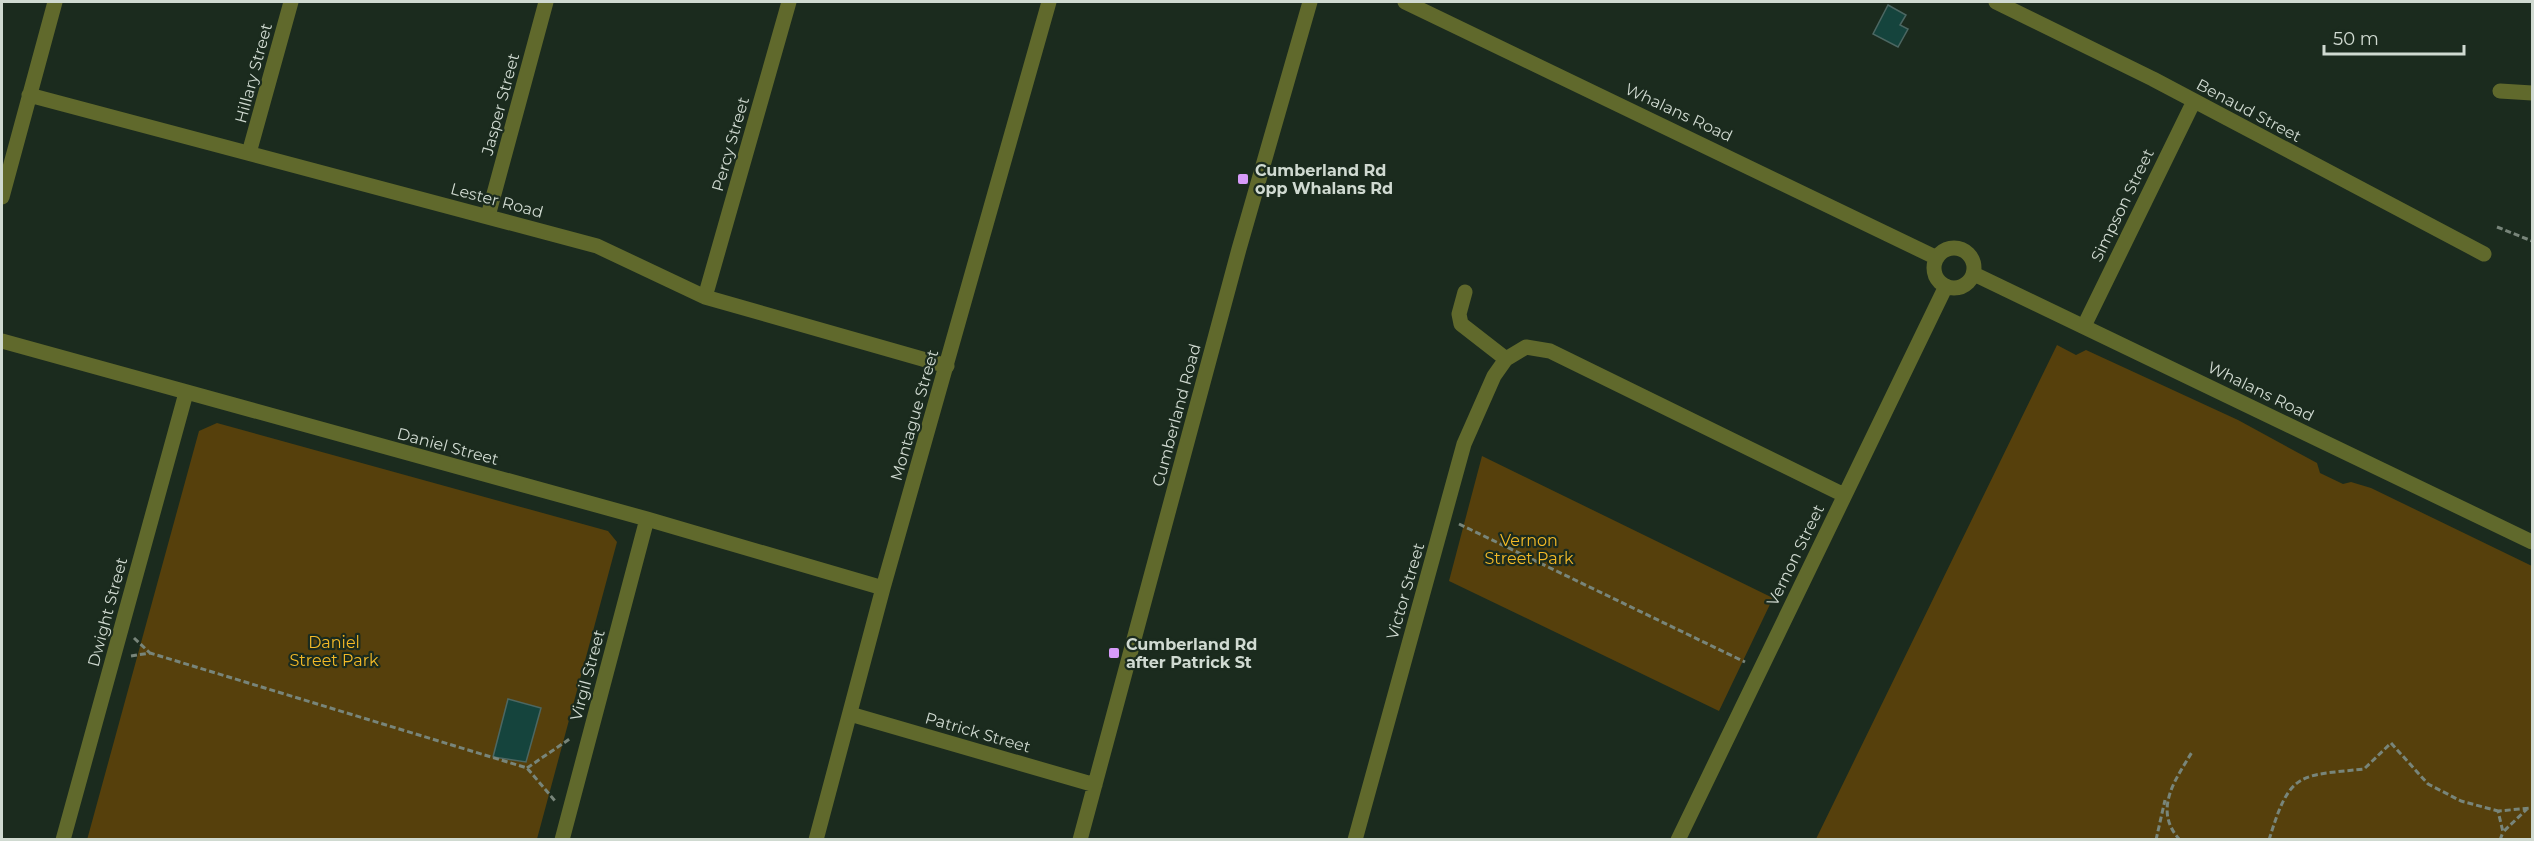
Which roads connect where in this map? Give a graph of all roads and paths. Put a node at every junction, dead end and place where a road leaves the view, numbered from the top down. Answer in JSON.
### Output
{"nodes":[{"id":1,"x":55,"y":2,"type":"edge"},
{"id":2,"x":291,"y":2,"type":"edge"},
{"id":3,"x":546,"y":2,"type":"edge"},
{"id":4,"x":789,"y":2,"type":"edge"},
{"id":5,"x":1049,"y":2,"type":"edge"},
{"id":6,"x":1310,"y":2,"type":"edge"},
{"id":7,"x":1405,"y":2,"type":"edge"},
{"id":8,"x":1996,"y":2,"type":"edge"},
{"id":9,"x":2500,"y":92,"type":"dead end"},
{"id":10,"x":2532,"y":93,"type":"edge"},
{"id":11,"x":29,"y":95,"type":"junction"},
{"id":12,"x":2194,"y":101,"type":"junction"},
{"id":13,"x":249,"y":153,"type":"junction"},
{"id":14,"x":2,"y":197,"type":"edge"},
{"id":15,"x":488,"y":216,"type":"junction"},
{"id":16,"x":2497,"y":227,"type":"dead end"},
{"id":17,"x":2532,"y":241,"type":"edge"},
{"id":18,"x":2484,"y":254,"type":"dead end"},
{"id":19,"x":1937,"y":258,"type":"junction"},
{"id":20,"x":1974,"y":274,"type":"junction"},
{"id":21,"x":1946,"y":286,"type":"junction"},
{"id":22,"x":1465,"y":292,"type":"dead end"},
{"id":23,"x":705,"y":297,"type":"junction"},
{"id":24,"x":2084,"y":326,"type":"junction"},
{"id":25,"x":2,"y":341,"type":"edge"},
{"id":26,"x":1506,"y":358,"type":"junction"},
{"id":27,"x":947,"y":366,"type":"junction"},
{"id":28,"x":186,"y":393,"type":"junction"},
{"id":29,"x":1844,"y":495,"type":"junction"},
{"id":30,"x":1445,"y":517,"type":"junction"},
{"id":31,"x":647,"y":519,"type":"junction"},
{"id":32,"x":2532,"y":542,"type":"edge"},
{"id":33,"x":883,"y":588,"type":"junction"},
{"id":34,"x":112,"y":658,"type":"junction"},
{"id":35,"x":1760,"y":670,"type":"junction"},
{"id":36,"x":850,"y":714,"type":"junction"},
{"id":37,"x":592,"y":724,"type":"junction"},
{"id":38,"x":2192,"y":752,"type":"dead end"},
{"id":39,"x":527,"y":768,"type":"junction"},
{"id":40,"x":1095,"y":784,"type":"junction"},
{"id":41,"x":2167,"y":796,"type":"junction"},
{"id":42,"x":2530,"y":808,"type":"edge"},
{"id":43,"x":2498,"y":811,"type":"junction"},
{"id":44,"x":568,"y":817,"type":"junction"},
{"id":45,"x":2503,"y":832,"type":"junction"},
{"id":46,"x":63,"y":840,"type":"edge"},
{"id":47,"x":562,"y":840,"type":"edge"},
{"id":48,"x":816,"y":840,"type":"edge"},
{"id":49,"x":1080,"y":840,"type":"edge"},
{"id":50,"x":1355,"y":840,"type":"edge"},
{"id":51,"x":1677,"y":840,"type":"edge"},
{"id":52,"x":2156,"y":840,"type":"edge"},
{"id":53,"x":2180,"y":840,"type":"edge"},
{"id":54,"x":2269,"y":840,"type":"edge"},
{"id":55,"x":2500,"y":840,"type":"edge"}],
"edges":[{"from":1,"to":11,"type":"street"},
{"from":2,"to":13,"type":"street","name":"Hillary Street"},
{"from":3,"to":15,"type":"street","name":"Jasper Street"},
{"from":4,"to":23,"type":"street","name":"Percy Street"},
{"from":5,"to":27,"type":"street","name":"Montague Street"},
{"from":6,"to":40,"type":"street","name":"Cumberland Road"},
{"from":7,"to":19,"type":"street","name":"Whalans Road"},
{"from":8,"to":12,"type":"street","name":"Benaud Street"},
{"from":9,"to":10,"type":"street"},
{"from":11,"to":13,"type":"street","name":"Lester Road"},
{"from":11,"to":14,"type":"street"},
{"from":12,"to":18,"type":"street","name":"Benaud Street"},
{"from":12,"to":24,"type":"street","name":"Simpson Street"},
{"from":13,"to":15,"type":"street","name":"Lester Road"},
{"from":15,"to":23,"type":"street","name":"Lester Road"},
{"from":16,"to":17,"type":"path"},
{"from":19,"to":20,"type":"street"},
{"from":19,"to":21,"type":"street"},
{"from":20,"to":21,"type":"street"},
{"from":20,"to":24,"type":"street","name":"Whalans Road"},
{"from":21,"to":29,"type":"street","name":"Vernon Street"},
{"from":22,"to":26,"type":"street"},
{"from":23,"to":27,"type":"street","name":"Lester Road"},
{"from":24,"to":32,"type":"street","name":"Whalans Road"},
{"from":25,"to":28,"type":"street","name":"Daniel Street"},
{"from":26,"to":29,"type":"street"},
{"from":26,"to":30,"type":"street","name":"Victor Street"},
{"from":27,"to":33,"type":"street","name":"Montague Street"},
{"from":28,"to":31,"type":"street","name":"Daniel Street"},
{"from":28,"to":34,"type":"street","name":"Dwight Street"},
{"from":29,"to":35,"type":"street","name":"Vernon Street"},
{"from":30,"to":35,"type":"path"},
{"from":30,"to":50,"type":"street","name":"Victor Street"},
{"from":31,"to":33,"type":"street","name":"Daniel Street"},
{"from":31,"to":37,"type":"street","name":"Virgil Street"},
{"from":33,"to":36,"type":"street","name":"Montague Street"},
{"from":34,"to":39,"type":"path"},
{"from":34,"to":46,"type":"street","name":"Dwight Street"},
{"from":35,"to":51,"type":"street","name":"Vernon Street"},
{"from":36,"to":40,"type":"street","name":"Patrick Street"},
{"from":36,"to":48,"type":"street","name":"Montague Street"},
{"from":37,"to":39,"type":"path"},
{"from":37,"to":44,"type":"street","name":"Virgil Street"},
{"from":38,"to":41,"type":"path"},
{"from":39,"to":44,"type":"path"},
{"from":40,"to":49,"type":"street","name":"Cumberland Road"},
{"from":41,"to":52,"type":"path"},
{"from":41,"to":53,"type":"path"},
{"from":42,"to":43,"type":"path"},
{"from":42,"to":45,"type":"path"},
{"from":43,"to":45,"type":"path"},
{"from":43,"to":54,"type":"path"},
{"from":44,"to":47,"type":"street","name":"Virgil Street"},
{"from":45,"to":55,"type":"path"}]}
